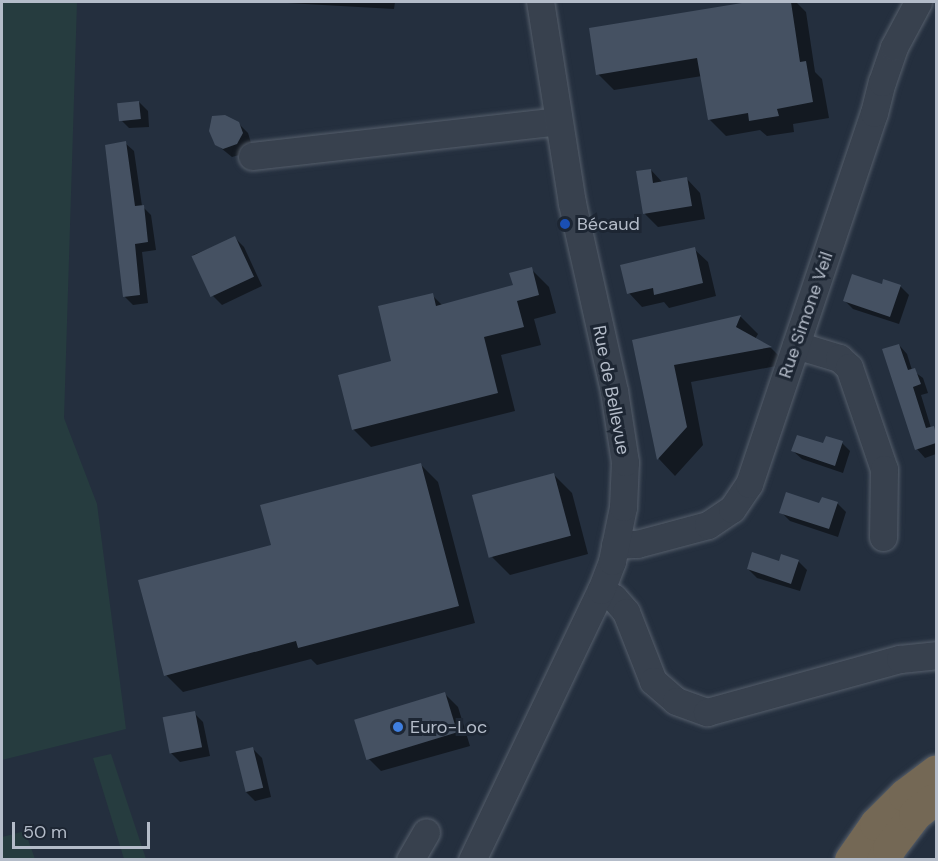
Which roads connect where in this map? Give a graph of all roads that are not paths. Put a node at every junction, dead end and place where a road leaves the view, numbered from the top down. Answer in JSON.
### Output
{"nodes":[{"id":1,"x":540,"y":2,"type":"edge"},
{"id":2,"x":918,"y":2,"type":"edge"},
{"id":3,"x":557,"y":121,"type":"junction"},
{"id":4,"x":252,"y":156,"type":"dead end"},
{"id":5,"x":795,"y":345,"type":"junction"},
{"id":6,"x":883,"y":537,"type":"dead end"},
{"id":7,"x":615,"y":545,"type":"junction"},
{"id":8,"x":601,"y":590,"type":"junction"},
{"id":9,"x":936,"y":654,"type":"edge"},
{"id":10,"x":936,"y":772,"type":"edge"},
{"id":11,"x":936,"y":797,"type":"edge"},
{"id":12,"x":426,"y":832,"type":"dead end"},
{"id":13,"x":410,"y":860,"type":"edge"},
{"id":14,"x":472,"y":860,"type":"edge"},
{"id":15,"x":851,"y":860,"type":"edge"},
{"id":16,"x":884,"y":860,"type":"edge"}],
"edges":[{"from":1,"to":3,"type":"street","name":"Rue de Bellevue"},
{"from":2,"to":5,"type":"street","name":"Rue Simone Veil"},
{"from":3,"to":4,"type":"street"},
{"from":3,"to":7,"type":"street","name":"Rue de Bellevue"},
{"from":5,"to":6,"type":"street"},
{"from":5,"to":7,"type":"street","name":"Rue Simone Veil"},
{"from":7,"to":8,"type":"street","name":"Rue de Bellevue"},
{"from":8,"to":9,"type":"street"},
{"from":8,"to":14,"type":"street","name":"Rue de Bellevue"},
{"from":10,"to":15,"type":"highway"},
{"from":11,"to":16,"type":"highway"},
{"from":12,"to":13,"type":"street"}]}
